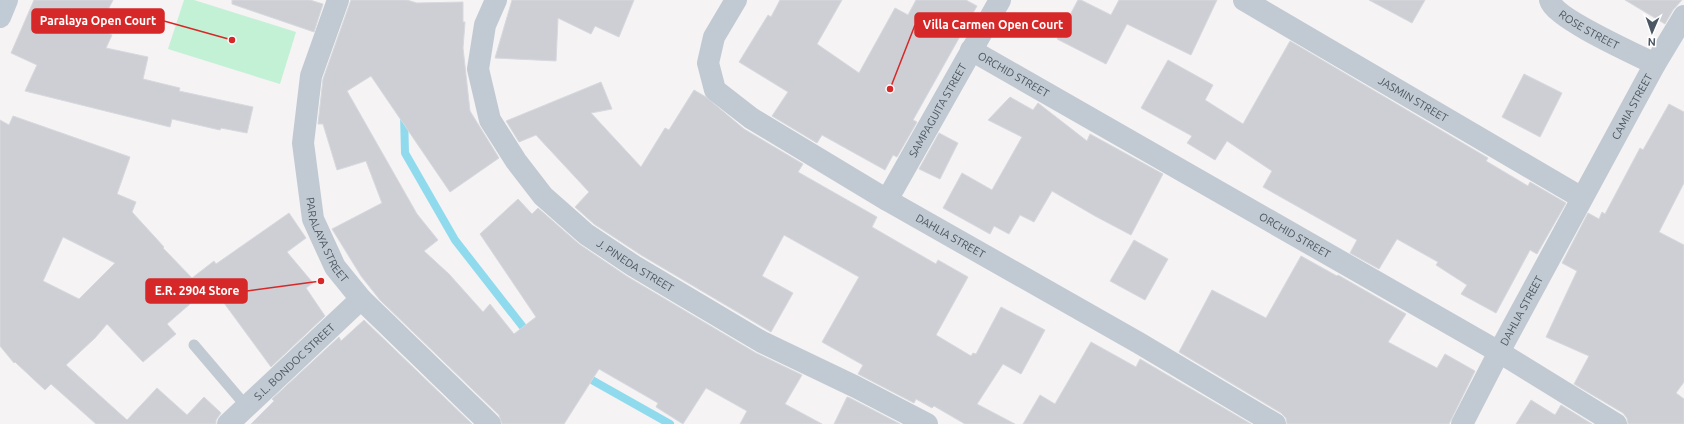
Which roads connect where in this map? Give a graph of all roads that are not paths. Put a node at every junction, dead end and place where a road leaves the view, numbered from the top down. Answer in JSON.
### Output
{"nodes":[{"id":1,"x":7,"y":0,"type":"edge"},
{"id":2,"x":338,"y":0,"type":"edge"},
{"id":3,"x":496,"y":0,"type":"edge"},
{"id":4,"x":736,"y":0,"type":"edge"},
{"id":5,"x":1000,"y":0,"type":"edge"},
{"id":6,"x":1244,"y":0,"type":"edge"},
{"id":7,"x":1550,"y":0,"type":"edge"},
{"id":8,"x":1684,"y":16,"type":"edge"},
{"id":9,"x":0,"y":17,"type":"edge"},
{"id":10,"x":971,"y":50,"type":"junction"},
{"id":11,"x":1655,"y":64,"type":"junction"},
{"id":12,"x":1582,"y":198,"type":"junction"},
{"id":13,"x":887,"y":200,"type":"junction"},
{"id":14,"x":361,"y":299,"type":"junction"},
{"id":15,"x":194,"y":344,"type":"dead end"},
{"id":16,"x":1499,"y":352,"type":"junction"},
{"id":17,"x":246,"y":406,"type":"junction"},
{"id":18,"x":228,"y":424,"type":"edge"},
{"id":19,"x":490,"y":424,"type":"edge"},
{"id":20,"x":927,"y":424,"type":"edge"},
{"id":21,"x":1275,"y":424,"type":"edge"},
{"id":22,"x":1462,"y":424,"type":"edge"},
{"id":23,"x":1616,"y":424,"type":"edge"}],
"edges":[{"from":1,"to":9,"type":"street"},
{"from":2,"to":14,"type":"street","name":"PARALAYA STREET"},
{"from":3,"to":20,"type":"street","name":"J. PINEDA STREET"},
{"from":4,"to":13,"type":"street","name":"DAHLIA STREET"},
{"from":5,"to":10,"type":"street","name":"SAMPAGUITA STREET"},
{"from":6,"to":12,"type":"street","name":"JASMIN STREET"},
{"from":7,"to":11,"type":"street","name":"ROSE STREET"},
{"from":8,"to":11,"type":"street","name":"CAMIA STREET"},
{"from":10,"to":13,"type":"street","name":"SAMPAGUITA STREET"},
{"from":10,"to":16,"type":"street","name":"ORCHID STREET"},
{"from":11,"to":12,"type":"street","name":"CAMIA STREET"},
{"from":12,"to":16,"type":"street","name":"DAHLIA STREET"},
{"from":13,"to":21,"type":"street","name":"DAHLIA STREET"},
{"from":14,"to":17,"type":"street","name":"S.L. BONDOC STREET"},
{"from":14,"to":19,"type":"street","name":"PARALAYA STREET"},
{"from":15,"to":17,"type":"lane"},
{"from":16,"to":22,"type":"street","name":"DAHLIA STREET"},
{"from":16,"to":23,"type":"street","name":"ORCHID STREET"},
{"from":17,"to":18,"type":"street","name":"S.L. BONDOC STREET"}]}
